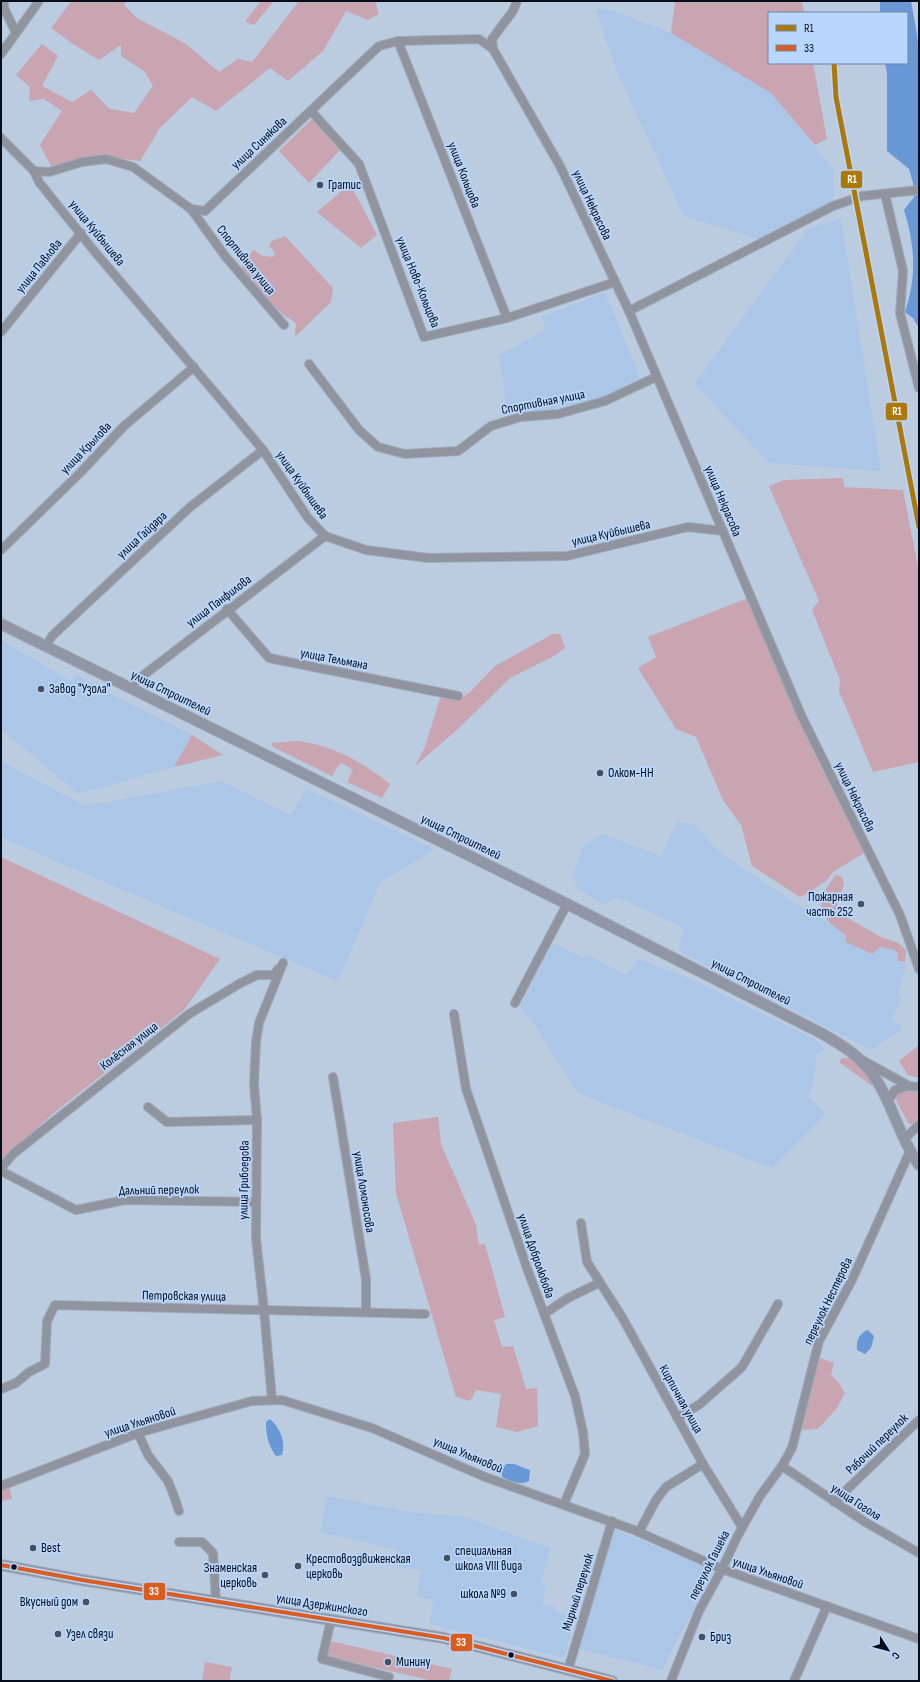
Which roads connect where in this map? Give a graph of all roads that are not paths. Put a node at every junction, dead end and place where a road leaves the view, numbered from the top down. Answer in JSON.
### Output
{"nodes":[{"id":1,"x":4,"y":1,"type":"edge"},
{"id":2,"x":39,"y":1,"type":"edge"},
{"id":3,"x":517,"y":1,"type":"edge"},
{"id":4,"x":16,"y":33,"type":"junction"},
{"id":5,"x":398,"y":41,"type":"junction"},
{"id":6,"x":493,"y":49,"type":"junction"},
{"id":7,"x":1,"y":54,"type":"edge"},
{"id":8,"x":311,"y":111,"type":"junction"},
{"id":9,"x":1,"y":138,"type":"edge"},
{"id":10,"x":34,"y":171,"type":"junction"},
{"id":11,"x":919,"y":190,"type":"edge"},
{"id":12,"x":885,"y":194,"type":"junction"},
{"id":13,"x":191,"y":209,"type":"junction"},
{"id":14,"x":81,"y":233,"type":"junction"},
{"id":15,"x":615,"y":282,"type":"junction"},
{"id":16,"x":629,"y":311,"type":"junction"},
{"id":17,"x":507,"y":318,"type":"junction"},
{"id":18,"x":284,"y":325,"type":"dead end"},
{"id":19,"x":1,"y":332,"type":"edge"},
{"id":20,"x":309,"y":364,"type":"dead end"},
{"id":21,"x":194,"y":367,"type":"junction"},
{"id":22,"x":656,"y":377,"type":"junction"},
{"id":23,"x":919,"y":388,"type":"edge"},
{"id":24,"x":263,"y":450,"type":"junction"},
{"id":25,"x":723,"y":531,"type":"junction"},
{"id":26,"x":325,"y":536,"type":"junction"},
{"id":27,"x":1,"y":550,"type":"edge"},
{"id":28,"x":227,"y":609,"type":"junction"},
{"id":29,"x":1,"y":624,"type":"edge"},
{"id":30,"x":46,"y":646,"type":"junction"},
{"id":31,"x":128,"y":687,"type":"junction"},
{"id":32,"x":458,"y":696,"type":"dead end"},
{"id":33,"x":567,"y":904,"type":"junction"},
{"id":34,"x":917,"y":959,"type":"edge"},
{"id":35,"x":283,"y":963,"type":"joint"},
{"id":36,"x":919,"y":969,"type":"edge"},
{"id":37,"x":515,"y":1003,"type":"dead end"},
{"id":38,"x":454,"y":1014,"type":"dead end"},
{"id":39,"x":860,"y":1059,"type":"junction"},
{"id":40,"x":333,"y":1076,"type":"dead end"},
{"id":41,"x":909,"y":1086,"type":"junction"},
{"id":42,"x":919,"y":1087,"type":"edge"},
{"id":43,"x":888,"y":1101,"type":"junction"},
{"id":44,"x":148,"y":1107,"type":"dead end"},
{"id":45,"x":257,"y":1120,"type":"junction"},
{"id":46,"x":919,"y":1125,"type":"edge"},
{"id":47,"x":904,"y":1139,"type":"junction"},
{"id":48,"x":910,"y":1151,"type":"junction"},
{"id":49,"x":919,"y":1164,"type":"edge"},
{"id":50,"x":1,"y":1168,"type":"edge"},
{"id":51,"x":1,"y":1171,"type":"edge"},
{"id":52,"x":256,"y":1202,"type":"junction"},
{"id":53,"x":581,"y":1223,"type":"dead end"},
{"id":54,"x":599,"y":1283,"type":"junction"},
{"id":55,"x":778,"y":1304,"type":"dead end"},
{"id":56,"x":264,"y":1310,"type":"junction"},
{"id":57,"x":366,"y":1312,"type":"junction"},
{"id":58,"x":425,"y":1314,"type":"dead end"},
{"id":59,"x":544,"y":1314,"type":"junction"},
{"id":60,"x":1,"y":1389,"type":"edge"},
{"id":61,"x":272,"y":1400,"type":"junction"},
{"id":62,"x":677,"y":1418,"type":"junction"},
{"id":63,"x":919,"y":1420,"type":"edge"},
{"id":64,"x":138,"y":1433,"type":"junction"},
{"id":65,"x":703,"y":1464,"type":"junction"},
{"id":66,"x":782,"y":1466,"type":"junction"},
{"id":67,"x":1,"y":1486,"type":"edge"},
{"id":68,"x":834,"y":1502,"type":"junction"},
{"id":69,"x":564,"y":1504,"type":"junction"},
{"id":70,"x":179,"y":1510,"type":"dead end"},
{"id":71,"x":612,"y":1521,"type":"junction"},
{"id":72,"x":742,"y":1527,"type":"junction"},
{"id":73,"x":639,"y":1532,"type":"junction"},
{"id":74,"x":179,"y":1542,"type":"dead end"},
{"id":75,"x":919,"y":1553,"type":"edge"},
{"id":76,"x":1,"y":1564,"type":"edge"},
{"id":77,"x":722,"y":1569,"type":"junction"},
{"id":78,"x":216,"y":1601,"type":"junction"},
{"id":79,"x":827,"y":1606,"type":"junction"},
{"id":80,"x":331,"y":1620,"type":"junction"},
{"id":81,"x":919,"y":1639,"type":"edge"},
{"id":82,"x":568,"y":1670,"type":"junction"},
{"id":83,"x":389,"y":1677,"type":"dead end"},
{"id":84,"x":612,"y":1681,"type":"edge"},
{"id":85,"x":671,"y":1681,"type":"edge"},
{"id":86,"x":794,"y":1681,"type":"edge"}],
"edges":[{"from":1,"to":4,"type":"street"},
{"from":2,"to":4,"type":"street"},
{"from":3,"to":6,"type":"street"},
{"from":4,"to":7,"type":"street"},
{"from":5,"to":6,"type":"street","name":"улица Синякова"},
{"from":5,"to":8,"type":"street","name":"улица Синякова"},
{"from":5,"to":17,"type":"street","name":"улица Кольцова"},
{"from":6,"to":15,"type":"street","name":"улица Некрасова"},
{"from":8,"to":13,"type":"street","name":"улица Синякова"},
{"from":8,"to":17,"type":"street","name":"улица Ново-Кольцова"},
{"from":9,"to":10,"type":"street","name":"улица Куйбышева"},
{"from":10,"to":13,"type":"street"},
{"from":10,"to":14,"type":"street","name":"улица Куйбышева"},
{"from":11,"to":12,"type":"street"},
{"from":12,"to":16,"type":"street"},
{"from":12,"to":23,"type":"street"},
{"from":13,"to":18,"type":"street","name":"Спортивная улица"},
{"from":14,"to":19,"type":"street","name":"улица Павлова"},
{"from":14,"to":21,"type":"street","name":"улица Куйбышева"},
{"from":15,"to":16,"type":"street","name":"улица Некрасова"},
{"from":15,"to":17,"type":"street","name":"улица Ново-Кольцова"},
{"from":16,"to":22,"type":"street","name":"улица Некрасова"},
{"from":20,"to":22,"type":"street","name":"Спортивная улица"},
{"from":21,"to":24,"type":"street","name":"улица Куйбышева"},
{"from":21,"to":27,"type":"street","name":"улица Крылова"},
{"from":22,"to":25,"type":"street","name":"улица Некрасова"},
{"from":24,"to":26,"type":"street","name":"улица Куйбышева"},
{"from":24,"to":30,"type":"street","name":"улица Гайдара"},
{"from":25,"to":26,"type":"street","name":"улица Куйбышева"},
{"from":25,"to":34,"type":"street","name":"улица Некрасова"},
{"from":26,"to":28,"type":"street","name":"улица Панфилова"},
{"from":28,"to":31,"type":"street","name":"улица Панфилова"},
{"from":28,"to":32,"type":"street","name":"улица Тельмана"},
{"from":29,"to":30,"type":"main road","name":"улица Строителей"},
{"from":30,"to":31,"type":"main road","name":"улица Строителей"},
{"from":31,"to":33,"type":"main road","name":"улица Строителей"},
{"from":33,"to":37,"type":"street"},
{"from":33,"to":39,"type":"main road","name":"улица Строителей"},
{"from":34,"to":36,"type":"street","name":"улица Некрасова"},
{"from":35,"to":45,"type":"street","name":"улица Грибоедова"},
{"from":35,"to":50,"type":"street","name":"Колёсная улица"},
{"from":38,"to":59,"type":"street","name":"улица Добролюбова"},
{"from":39,"to":41,"type":"street"},
{"from":39,"to":43,"type":"main road","name":"улица Строителей"},
{"from":40,"to":57,"type":"street","name":"улица Ломоносова"},
{"from":41,"to":42,"type":"street"},
{"from":41,"to":43,"type":"street"},
{"from":43,"to":47,"type":"main road","name":"улица Строителей"},
{"from":44,"to":45,"type":"street"},
{"from":45,"to":52,"type":"street","name":"улица Грибоедова"},
{"from":46,"to":47,"type":"street"},
{"from":47,"to":48,"type":"main road","name":"улица Строителей"},
{"from":48,"to":49,"type":"main road","name":"улица Строителей"},
{"from":48,"to":66,"type":"street","name":"переулок Нестерова"},
{"from":51,"to":52,"type":"street","name":"Дальний переулок"},
{"from":52,"to":56,"type":"street","name":"улица Грибоедова"},
{"from":53,"to":54,"type":"street","name":"Кирпичная улица"},
{"from":54,"to":59,"type":"street"},
{"from":54,"to":62,"type":"street","name":"Кирпичная улица"},
{"from":55,"to":62,"type":"street"},
{"from":56,"to":57,"type":"street","name":"Петровская улица"},
{"from":56,"to":60,"type":"street","name":"Петровская улица"},
{"from":56,"to":61,"type":"street","name":"улица Грибоедова"},
{"from":57,"to":58,"type":"street","name":"Петровская улица"},
{"from":59,"to":69,"type":"street","name":"улица Добролюбова"},
{"from":61,"to":64,"type":"street","name":"улица Ульяновой"},
{"from":61,"to":69,"type":"street","name":"улица Ульяновой"},
{"from":62,"to":65,"type":"street","name":"Кирпичная улица"},
{"from":63,"to":68,"type":"street","name":"Рабочий переулок"},
{"from":64,"to":67,"type":"street","name":"улица Ульяновой"},
{"from":64,"to":70,"type":"street"},
{"from":65,"to":72,"type":"street","name":"Кирпичная улица"},
{"from":65,"to":73,"type":"street"},
{"from":66,"to":68,"type":"street","name":"улица Гоголя"},
{"from":66,"to":72,"type":"street","name":"переулок Гашека"},
{"from":68,"to":75,"type":"street","name":"улица Гоголя"},
{"from":69,"to":71,"type":"street","name":"улица Ульяновой"},
{"from":71,"to":73,"type":"street","name":"улица Ульяновой"},
{"from":71,"to":82,"type":"street","name":"Мирный переулок"},
{"from":72,"to":77,"type":"street","name":"переулок Гашека"},
{"from":73,"to":77,"type":"street","name":"улица Ульяновой"},
{"from":74,"to":78,"type":"street"},
{"from":76,"to":78,"type":"main road","name":"улица Дзержинского"},
{"from":77,"to":79,"type":"street","name":"улица Ульяновой"},
{"from":77,"to":85,"type":"street","name":"переулок Гашека"},
{"from":78,"to":80,"type":"main road","name":"улица Дзержинского"},
{"from":79,"to":81,"type":"street","name":"улица Ульяновой"},
{"from":79,"to":86,"type":"street"},
{"from":80,"to":82,"type":"main road","name":"улица Дзержинского"},
{"from":80,"to":83,"type":"street"},
{"from":82,"to":84,"type":"main road","name":"улица Дзержинского"}]}
